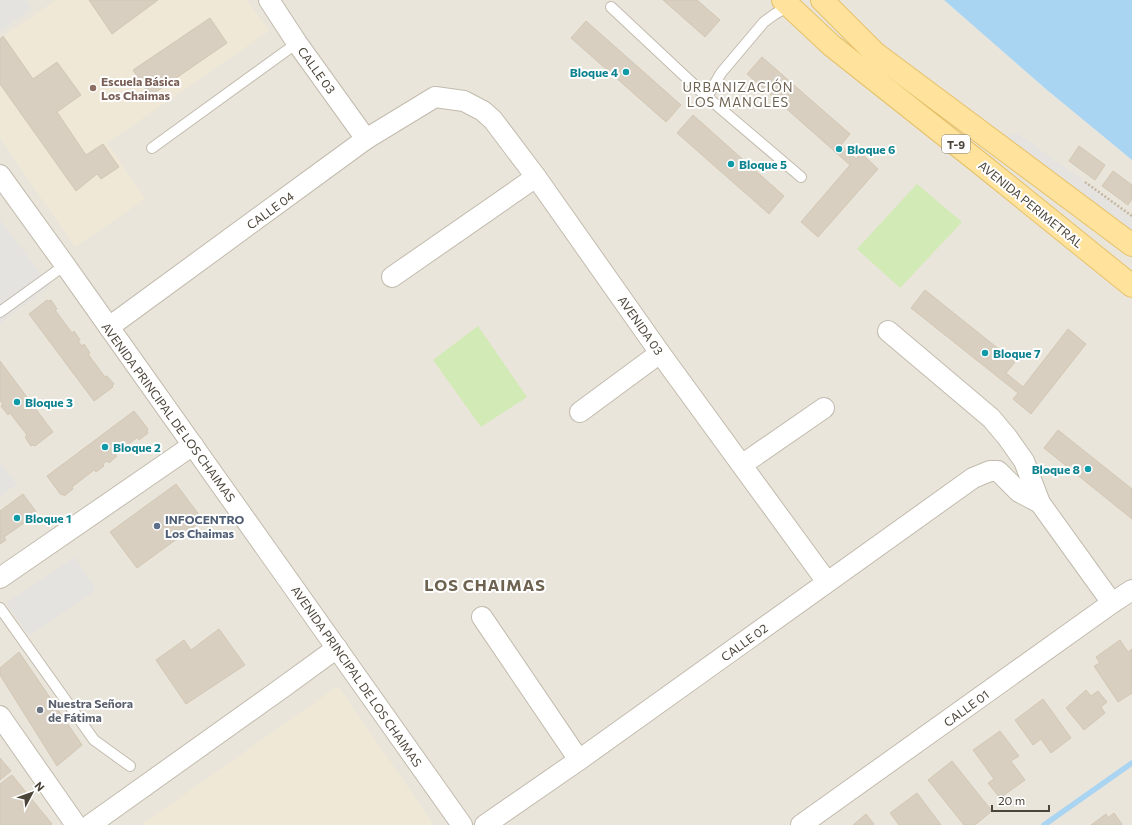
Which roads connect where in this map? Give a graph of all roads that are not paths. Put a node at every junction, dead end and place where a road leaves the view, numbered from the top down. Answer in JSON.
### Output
{"nodes":[{"id":1,"x":269,"y":0,"type":"edge"},
{"id":2,"x":822,"y":0,"type":"edge"},
{"id":3,"x":786,"y":3,"type":"edge"},
{"id":4,"x":611,"y":7,"type":"dead end"},
{"id":5,"x":297,"y":43,"type":"junction"},
{"id":6,"x":435,"y":97,"type":"joint"},
{"id":7,"x":707,"y":98,"type":"junction"},
{"id":8,"x":366,"y":139,"type":"junction"},
{"id":9,"x":152,"y":148,"type":"dead end"},
{"id":10,"x":0,"y":175,"type":"edge"},
{"id":11,"x":536,"y":177,"type":"junction"},
{"id":12,"x":801,"y":177,"type":"dead end"},
{"id":13,"x":1132,"y":245,"type":"edge"},
{"id":14,"x":65,"y":265,"type":"junction"},
{"id":15,"x":392,"y":277,"type":"dead end"},
{"id":16,"x":1132,"y":286,"type":"edge"},
{"id":17,"x":0,"y":312,"type":"edge"},
{"id":18,"x":109,"y":327,"type":"junction"},
{"id":19,"x":888,"y":331,"type":"dead end"},
{"id":20,"x":660,"y":353,"type":"junction"},
{"id":21,"x":824,"y":408,"type":"dead end"},
{"id":22,"x":580,"y":412,"type":"dead end"},
{"id":23,"x":193,"y":445,"type":"junction"},
{"id":24,"x":743,"y":464,"type":"junction"},
{"id":25,"x":1040,"y":503,"type":"junction"},
{"id":26,"x":0,"y":578,"type":"edge"},
{"id":27,"x":827,"y":582,"type":"junction"},
{"id":28,"x":1132,"y":590,"type":"edge"},
{"id":29,"x":1112,"y":603,"type":"junction"},
{"id":30,"x":0,"y":608,"type":"edge"},
{"id":31,"x":482,"y":617,"type":"dead end"},
{"id":32,"x":337,"y":648,"type":"junction"},
{"id":33,"x":0,"y":716,"type":"edge"},
{"id":34,"x":579,"y":760,"type":"junction"},
{"id":35,"x":130,"y":766,"type":"dead end"},
{"id":36,"x":76,"y":825,"type":"edge"},
{"id":37,"x":90,"y":825,"type":"edge"},
{"id":38,"x":462,"y":825,"type":"edge"},
{"id":39,"x":485,"y":825,"type":"edge"},
{"id":40,"x":800,"y":825,"type":"edge"}],
"edges":[{"from":1,"to":5,"type":"street","name":"CALLE 03"},
{"from":2,"to":13,"type":"main road","name":"AVENIDA PERIMETRAL","number":"T-9"},
{"from":3,"to":7,"type":"lane"},
{"from":3,"to":16,"type":"main road","name":"AVENIDA PERIMETRAL","number":"T-9"},
{"from":4,"to":7,"type":"lane"},
{"from":5,"to":8,"type":"street","name":"CALLE 03"},
{"from":5,"to":9,"type":"lane"},
{"from":6,"to":8,"type":"street","name":"CALLE 04"},
{"from":6,"to":11,"type":"street","name":"AVENIDA 03"},
{"from":7,"to":12,"type":"lane"},
{"from":8,"to":18,"type":"street","name":"CALLE 04"},
{"from":10,"to":14,"type":"street","name":"AVENIDA PRINCIPAL DE LOS CHAIMAS"},
{"from":11,"to":15,"type":"street"},
{"from":11,"to":20,"type":"street","name":"AVENIDA 03"},
{"from":14,"to":17,"type":"lane"},
{"from":14,"to":18,"type":"street","name":"AVENIDA PRINCIPAL DE LOS CHAIMAS"},
{"from":18,"to":23,"type":"street","name":"AVENIDA PRINCIPAL DE LOS CHAIMAS"},
{"from":19,"to":25,"type":"street"},
{"from":20,"to":22,"type":"street"},
{"from":20,"to":24,"type":"street","name":"AVENIDA 03"},
{"from":21,"to":24,"type":"street"},
{"from":23,"to":26,"type":"street"},
{"from":23,"to":32,"type":"street","name":"AVENIDA PRINCIPAL DE LOS CHAIMAS"},
{"from":24,"to":27,"type":"street","name":"AVENIDA 03"},
{"from":25,"to":27,"type":"street","name":"CALLE 02"},
{"from":25,"to":29,"type":"street"},
{"from":27,"to":34,"type":"street","name":"CALLE 02"},
{"from":28,"to":29,"type":"street","name":"CALLE 01"},
{"from":29,"to":40,"type":"street","name":"CALLE 01"},
{"from":30,"to":35,"type":"lane"},
{"from":31,"to":34,"type":"street"},
{"from":32,"to":37,"type":"street"},
{"from":32,"to":38,"type":"street","name":"AVENIDA PRINCIPAL DE LOS CHAIMAS"},
{"from":33,"to":36,"type":"street"},
{"from":34,"to":39,"type":"street","name":"CALLE 02"}]}
